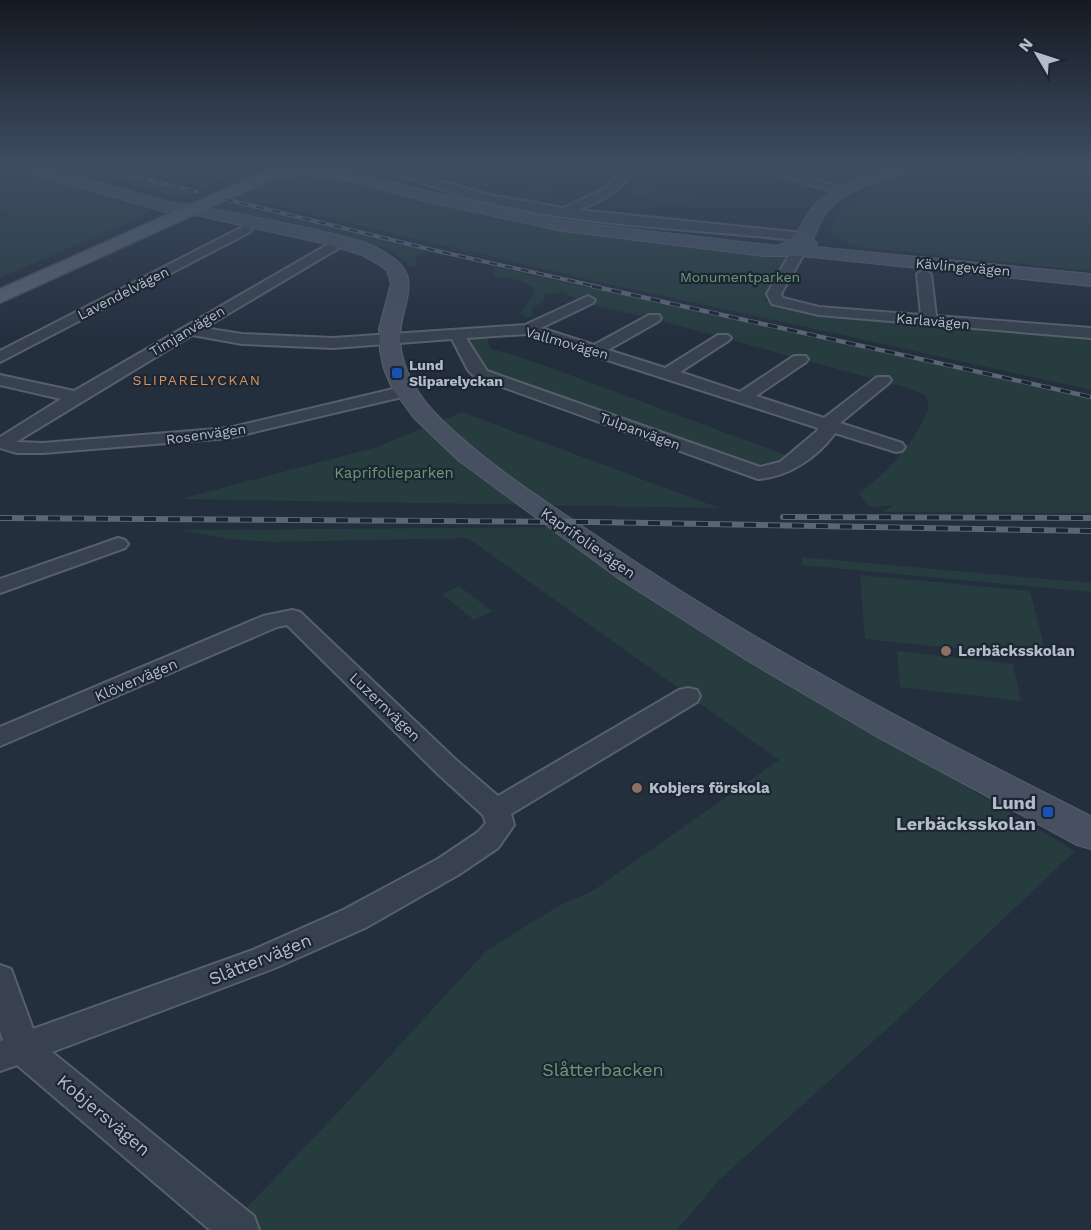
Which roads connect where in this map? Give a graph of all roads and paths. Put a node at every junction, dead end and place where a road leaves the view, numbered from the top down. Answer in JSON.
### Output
{"nodes":[{"id":1,"x":136,"y":223,"type":"edge"},
{"id":2,"x":147,"y":223,"type":"edge"},
{"id":3,"x":258,"y":223,"type":"edge"},
{"id":4,"x":555,"y":223,"type":"edge"},
{"id":5,"x":649,"y":223,"type":"edge"},
{"id":6,"x":810,"y":223,"type":"edge"},
{"id":7,"x":246,"y":229,"type":"dead end"},
{"id":8,"x":339,"y":242,"type":"junction"},
{"id":9,"x":802,"y":242,"type":"junction"},
{"id":10,"x":924,"y":274,"type":"dead end"},
{"id":11,"x":1091,"y":280,"type":"edge"},
{"id":12,"x":0,"y":285,"type":"edge"},
{"id":13,"x":0,"y":297,"type":"edge"},
{"id":14,"x":588,"y":300,"type":"dead end"},
{"id":15,"x":654,"y":318,"type":"dead end"},
{"id":16,"x":929,"y":321,"type":"junction"},
{"id":17,"x":528,"y":329,"type":"junction"},
{"id":18,"x":188,"y":330,"type":"junction"},
{"id":19,"x":1091,"y":333,"type":"edge"},
{"id":20,"x":457,"y":335,"type":"junction"},
{"id":21,"x":723,"y":338,"type":"dead end"},
{"id":22,"x":389,"y":339,"type":"junction"},
{"id":23,"x":596,"y":350,"type":"junction"},
{"id":24,"x":0,"y":357,"type":"edge"},
{"id":25,"x":800,"y":359,"type":"dead end"},
{"id":26,"x":666,"y":374,"type":"junction"},
{"id":27,"x":0,"y":380,"type":"edge"},
{"id":28,"x":883,"y":380,"type":"dead end"},
{"id":29,"x":406,"y":391,"type":"junction"},
{"id":30,"x":76,"y":397,"type":"junction"},
{"id":31,"x":742,"y":398,"type":"junction"},
{"id":32,"x":827,"y":425,"type":"junction"},
{"id":33,"x":6,"y":441,"type":"joint"},
{"id":34,"x":896,"y":447,"type":"dead end"},
{"id":35,"x":118,"y":544,"type":"dead end"},
{"id":36,"x":0,"y":586,"type":"edge"},
{"id":37,"x":271,"y":621,"type":"joint"},
{"id":38,"x":688,"y":696,"type":"dead end"},
{"id":39,"x":0,"y":737,"type":"edge"},
{"id":40,"x":498,"y":817,"type":"junction"},
{"id":41,"x":1091,"y":834,"type":"edge"},
{"id":42,"x":0,"y":979,"type":"edge"},
{"id":43,"x":11,"y":1052,"type":"edge"},
{"id":44,"x":232,"y":1228,"type":"edge"}],
"edges":[{"from":1,"to":12,"type":"main road"},
{"from":2,"to":13,"type":"main road"},
{"from":3,"to":8,"type":"main road","name":"Kaprifolievägen"},
{"from":4,"to":9,"type":"main road","name":"Kävlingevägen"},
{"from":5,"to":9,"type":"street"},
{"from":6,"to":9,"type":"main road"},
{"from":7,"to":24,"type":"street","name":"Lavendelvägen"},
{"from":8,"to":18,"type":"street","name":"Timjanvägen"},
{"from":8,"to":22,"type":"main road","name":"Kaprifolievägen"},
{"from":9,"to":11,"type":"main road","name":"Kävlingevägen"},
{"from":9,"to":16,"type":"street","name":"Karlavägen"},
{"from":10,"to":16,"type":"street"},
{"from":14,"to":17,"type":"street"},
{"from":15,"to":23,"type":"street"},
{"from":16,"to":19,"type":"street","name":"Karlavägen"},
{"from":17,"to":20,"type":"street","name":"Vallmovägen"},
{"from":17,"to":23,"type":"street","name":"Vallmovägen"},
{"from":18,"to":22,"type":"street","name":"Vallmovägen"},
{"from":18,"to":30,"type":"street","name":"Timjanvägen"},
{"from":20,"to":22,"type":"street","name":"Vallmovägen"},
{"from":20,"to":32,"type":"street","name":"Tulpanvägen"},
{"from":21,"to":26,"type":"street"},
{"from":22,"to":29,"type":"main road","name":"Kaprifolievägen"},
{"from":23,"to":26,"type":"street","name":"Vallmovägen"},
{"from":25,"to":31,"type":"street"},
{"from":26,"to":31,"type":"street","name":"Vallmovägen"},
{"from":27,"to":30,"type":"street"},
{"from":28,"to":32,"type":"street","name":"Tulpanvägen"},
{"from":29,"to":33,"type":"street","name":"Rosenvägen"},
{"from":29,"to":41,"type":"main road","name":"Kaprifolievägen"},
{"from":30,"to":33,"type":"street","name":"Timjanvägen"},
{"from":31,"to":32,"type":"street","name":"Vallmovägen"},
{"from":32,"to":34,"type":"street","name":"Vallmovägen"},
{"from":35,"to":36,"type":"street"},
{"from":37,"to":39,"type":"street","name":"Klövervägen"},
{"from":37,"to":40,"type":"street","name":"Luzernvägen"},
{"from":38,"to":40,"type":"street"},
{"from":40,"to":43,"type":"street","name":"Slåttervägen"},
{"from":42,"to":43,"type":"street"},
{"from":43,"to":44,"type":"street","name":"Kobjersvägen"}]}
